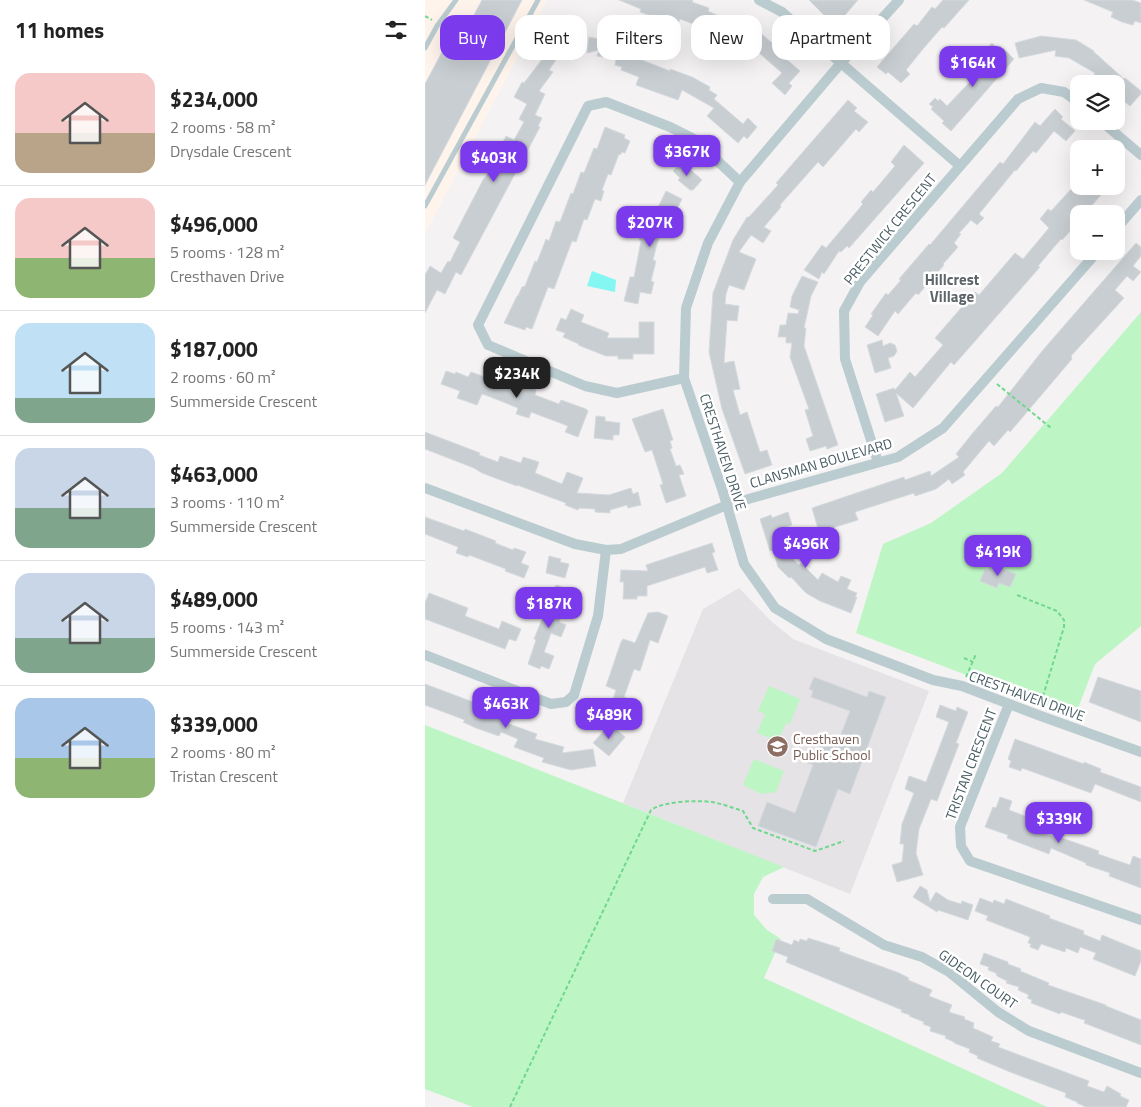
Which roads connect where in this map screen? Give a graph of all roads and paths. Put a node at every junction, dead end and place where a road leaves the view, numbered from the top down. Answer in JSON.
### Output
{"nodes":[{"id":1,"x":447,"y":0,"type":"edge"},
{"id":2,"x":538,"y":0,"type":"edge"},
{"id":3,"x":759,"y":0,"type":"edge"},
{"id":4,"x":899,"y":0,"type":"edge"},
{"id":5,"x":455,"y":2,"type":"edge"},
{"id":6,"x":425,"y":48,"type":"edge"},
{"id":7,"x":841,"y":64,"type":"junction"},
{"id":8,"x":1070,"y":96,"type":"edge"},
{"id":9,"x":1112,"y":130,"type":"edge"},
{"id":10,"x":1141,"y":155,"type":"edge"},
{"id":11,"x":960,"y":166,"type":"junction"},
{"id":12,"x":741,"y":182,"type":"junction"},
{"id":13,"x":1141,"y":200,"type":"edge"},
{"id":14,"x":425,"y":206,"type":"edge"},
{"id":15,"x":1125,"y":219,"type":"edge"},
{"id":16,"x":1090,"y":260,"type":"edge"},
{"id":17,"x":987,"y":376,"type":"junction"},
{"id":18,"x":684,"y":378,"type":"junction"},
{"id":19,"x":1051,"y":428,"type":"dead end"},
{"id":20,"x":878,"y":462,"type":"junction"},
{"id":21,"x":425,"y":488,"type":"edge"},
{"id":22,"x":727,"y":505,"type":"junction"},
{"id":23,"x":606,"y":550,"type":"junction"},
{"id":24,"x":1017,"y":595,"type":"dead end"},
{"id":25,"x":976,"y":654,"type":"dead end"},
{"id":26,"x":425,"y":655,"type":"edge"},
{"id":27,"x":963,"y":658,"type":"dead end"},
{"id":28,"x":973,"y":662,"type":"junction"},
{"id":29,"x":962,"y":686,"type":"junction"},
{"id":30,"x":1009,"y":704,"type":"junction"},
{"id":31,"x":1037,"y":715,"type":"junction"},
{"id":32,"x":1141,"y":752,"type":"edge"},
{"id":33,"x":844,"y":841,"type":"dead end"},
{"id":34,"x":773,"y":899,"type":"dead end"},
{"id":35,"x":1141,"y":920,"type":"edge"},
{"id":36,"x":1141,"y":1073,"type":"edge"},
{"id":37,"x":509,"y":1107,"type":"edge"}],
"edges":[{"from":1,"to":5,"type":"lane"},
{"from":2,"to":14,"type":"lane"},
{"from":3,"to":7,"type":"street"},
{"from":4,"to":7,"type":"street","name":"CRESTHAVEN DRIVE"},
{"from":5,"to":6,"type":"lane"},
{"from":7,"to":11,"type":"street"},
{"from":7,"to":12,"type":"street","name":"CRESTHAVEN DRIVE"},
{"from":8,"to":11,"type":"street","name":"PRESTWICK CRESCENT"},
{"from":9,"to":10,"type":"street"},
{"from":11,"to":20,"type":"street","name":"PRESTWICK CRESCENT"},
{"from":12,"to":18,"type":"street","name":"CRESTHAVEN DRIVE"},
{"from":12,"to":18,"type":"street"},
{"from":13,"to":15,"type":"street"},
{"from":16,"to":17,"type":"street","name":"CLANSMAN BOULEVARD"},
{"from":17,"to":19,"type":"path"},
{"from":17,"to":20,"type":"street","name":"CLANSMAN BOULEVARD"},
{"from":18,"to":22,"type":"street","name":"CRESTHAVEN DRIVE"},
{"from":20,"to":22,"type":"street","name":"CLANSMAN BOULEVARD"},
{"from":21,"to":23,"type":"street","name":"CLANSMAN BOULEVARD"},
{"from":22,"to":23,"type":"street","name":"CLANSMAN BOULEVARD"},
{"from":22,"to":29,"type":"street","name":"CRESTHAVEN DRIVE"},
{"from":23,"to":26,"type":"street"},
{"from":24,"to":31,"type":"path"},
{"from":25,"to":28,"type":"path"},
{"from":27,"to":28,"type":"path"},
{"from":28,"to":29,"type":"path"},
{"from":29,"to":30,"type":"street","name":"CRESTHAVEN DRIVE"},
{"from":30,"to":31,"type":"street","name":"CRESTHAVEN DRIVE"},
{"from":30,"to":35,"type":"street","name":"TRISTAN CRESCENT"},
{"from":31,"to":32,"type":"street","name":"CRESTHAVEN DRIVE"},
{"from":33,"to":37,"type":"path"},
{"from":34,"to":36,"type":"street","name":"GIDEON COURT"}]}
